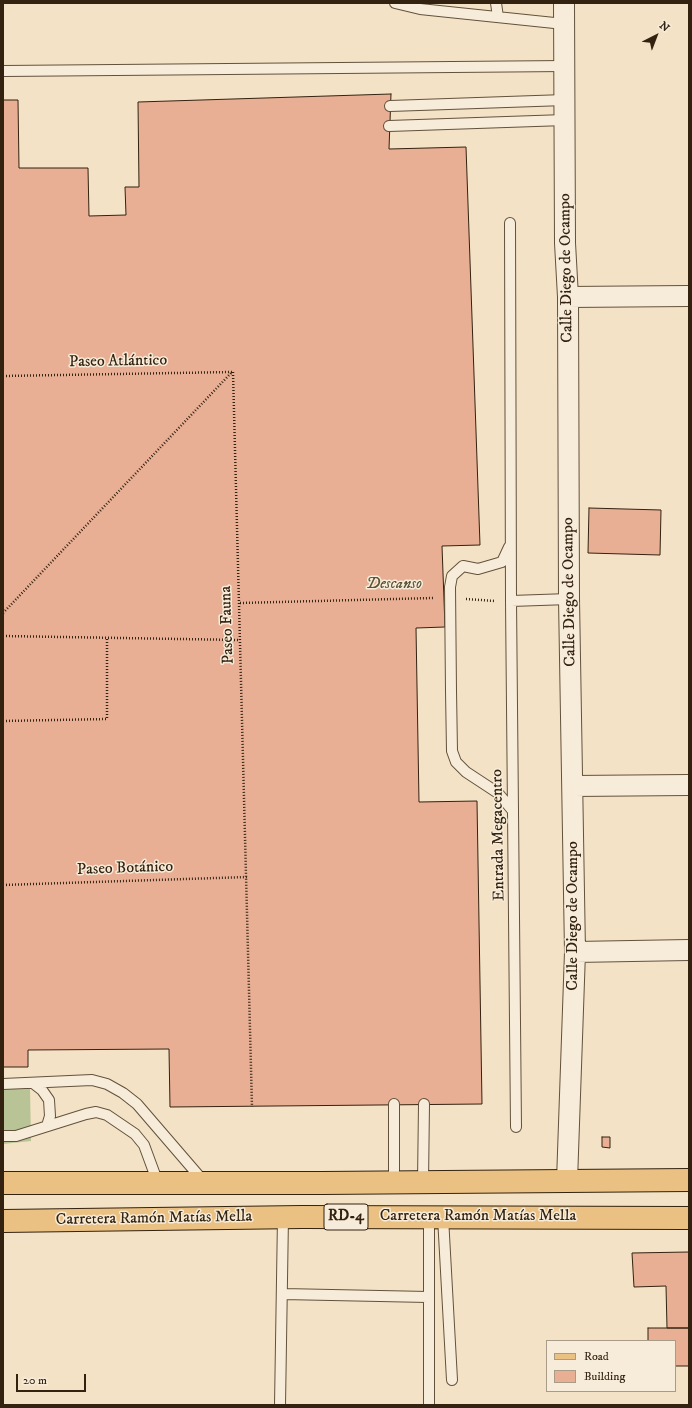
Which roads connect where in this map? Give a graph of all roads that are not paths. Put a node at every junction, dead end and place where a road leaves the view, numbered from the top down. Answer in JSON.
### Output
{"nodes":[{"id":1,"x":395,"y":3,"type":"edge"},
{"id":2,"x":496,"y":3,"type":"edge"},
{"id":3,"x":564,"y":3,"type":"edge"},
{"id":4,"x":498,"y":17,"type":"junction"},
{"id":5,"x":564,"y":24,"type":"junction"},
{"id":6,"x":565,"y":66,"type":"junction"},
{"id":7,"x":3,"y":70,"type":"edge"},
{"id":8,"x":565,"y":100,"type":"junction"},
{"id":9,"x":390,"y":106,"type":"dead end"},
{"id":10,"x":565,"y":120,"type":"junction"},
{"id":11,"x":389,"y":126,"type":"dead end"},
{"id":12,"x":510,"y":223,"type":"dead end"},
{"id":13,"x":689,"y":296,"type":"edge"},
{"id":14,"x":568,"y":297,"type":"junction"},
{"id":15,"x":511,"y":543,"type":"junction"},
{"id":16,"x":569,"y":599,"type":"junction"},
{"id":17,"x":511,"y":601,"type":"junction"},
{"id":18,"x":574,"y":786,"type":"junction"},
{"id":19,"x":689,"y":786,"type":"edge"},
{"id":20,"x":513,"y":811,"type":"junction"},
{"id":21,"x":689,"y":950,"type":"edge"},
{"id":22,"x":575,"y":952,"type":"junction"},
{"id":23,"x":33,"y":1083,"type":"junction"},
{"id":24,"x":3,"y":1084,"type":"edge"},
{"id":25,"x":394,"y":1104,"type":"dead end"},
{"id":26,"x":424,"y":1104,"type":"dead end"},
{"id":27,"x":46,"y":1126,"type":"junction"},
{"id":28,"x":516,"y":1127,"type":"dead end"},
{"id":29,"x":3,"y":1136,"type":"edge"},
{"id":30,"x":689,"y":1180,"type":"edge"},
{"id":31,"x":567,"y":1181,"type":"junction"},
{"id":32,"x":423,"y":1182,"type":"junction"},
{"id":33,"x":3,"y":1183,"type":"edge"},
{"id":34,"x":158,"y":1183,"type":"junction"},
{"id":35,"x":205,"y":1183,"type":"junction"},
{"id":36,"x":394,"y":1183,"type":"junction"},
{"id":37,"x":283,"y":1217,"type":"junction"},
{"id":38,"x":436,"y":1217,"type":"junction"},
{"id":39,"x":689,"y":1218,"type":"edge"},
{"id":40,"x":3,"y":1221,"type":"edge"},
{"id":41,"x":283,"y":1294,"type":"junction"},
{"id":42,"x":428,"y":1297,"type":"junction"},
{"id":43,"x":452,"y":1380,"type":"dead end"},
{"id":44,"x":280,"y":1405,"type":"edge"},
{"id":45,"x":429,"y":1405,"type":"edge"}],
"edges":[{"from":1,"to":4,"type":"lane"},
{"from":2,"to":4,"type":"lane"},
{"from":3,"to":5,"type":"street","name":"Calle Diego de Ocampo"},
{"from":4,"to":5,"type":"lane"},
{"from":5,"to":6,"type":"street","name":"Calle Diego de Ocampo"},
{"from":6,"to":7,"type":"lane"},
{"from":6,"to":8,"type":"street","name":"Calle Diego de Ocampo"},
{"from":8,"to":9,"type":"lane"},
{"from":8,"to":10,"type":"street","name":"Calle Diego de Ocampo"},
{"from":10,"to":11,"type":"lane"},
{"from":10,"to":14,"type":"street","name":"Calle Diego de Ocampo"},
{"from":12,"to":15,"type":"lane","name":"Entrada Megacentro"},
{"from":13,"to":14,"type":"street"},
{"from":14,"to":16,"type":"street","name":"Calle Diego de Ocampo"},
{"from":15,"to":17,"type":"lane","name":"Entrada Megacentro"},
{"from":15,"to":20,"type":"lane"},
{"from":16,"to":17,"type":"lane"},
{"from":16,"to":18,"type":"street","name":"Calle Diego de Ocampo"},
{"from":17,"to":20,"type":"lane","name":"Entrada Megacentro"},
{"from":18,"to":19,"type":"street"},
{"from":18,"to":22,"type":"street","name":"Calle Diego de Ocampo"},
{"from":20,"to":28,"type":"lane","name":"Entrada Megacentro"},
{"from":21,"to":22,"type":"street"},
{"from":22,"to":31,"type":"street","name":"Calle Diego de Ocampo"},
{"from":23,"to":24,"type":"lane"},
{"from":23,"to":27,"type":"lane"},
{"from":23,"to":35,"type":"lane"},
{"from":25,"to":36,"type":"lane"},
{"from":26,"to":32,"type":"lane"},
{"from":27,"to":29,"type":"lane"},
{"from":27,"to":34,"type":"lane"},
{"from":30,"to":31,"type":"main road","number":"RD-4"},
{"from":31,"to":32,"type":"main road","number":"RD-4"},
{"from":32,"to":36,"type":"main road","number":"RD-4"},
{"from":33,"to":34,"type":"main road","number":"RD-4"},
{"from":34,"to":35,"type":"main road","number":"RD-4"},
{"from":35,"to":36,"type":"main road","number":"RD-4"},
{"from":37,"to":38,"type":"main road","name":"Carretera Ramón Matías Mella","number":"RD-4"},
{"from":37,"to":40,"type":"main road","name":"Carretera Ramón Matías Mella","number":"RD-4"},
{"from":37,"to":41,"type":"lane"},
{"from":38,"to":39,"type":"main road","name":"Carretera Ramón Matías Mella","number":"RD-4"},
{"from":38,"to":42,"type":"lane"},
{"from":38,"to":43,"type":"lane"},
{"from":41,"to":42,"type":"lane"},
{"from":41,"to":44,"type":"lane"},
{"from":42,"to":45,"type":"lane"}]}
